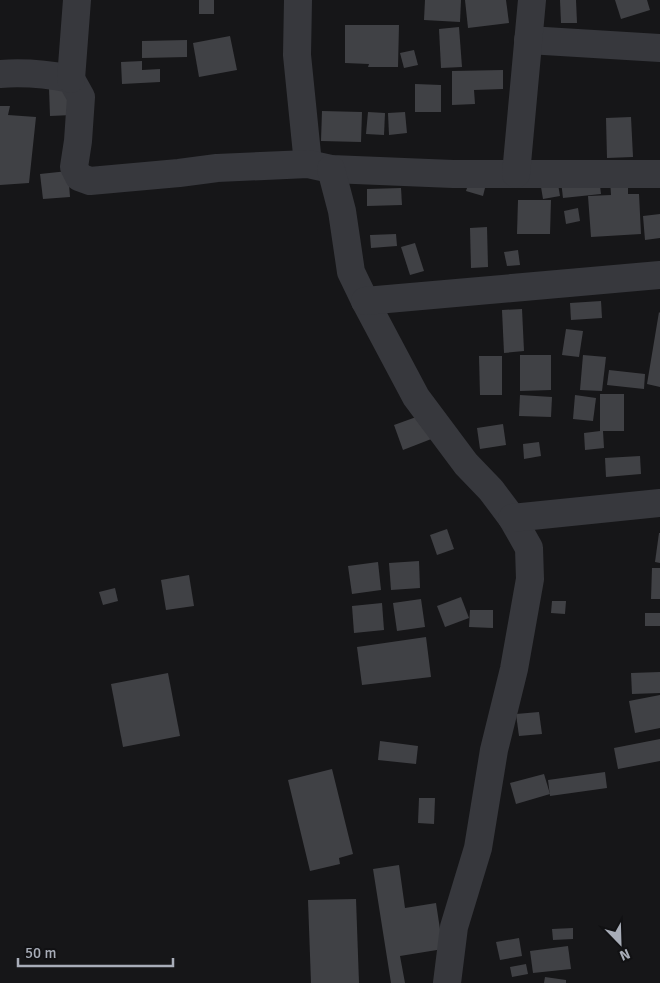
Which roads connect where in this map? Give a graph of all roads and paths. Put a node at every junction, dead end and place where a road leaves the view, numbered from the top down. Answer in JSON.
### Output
{"nodes":[{"id":1,"x":77,"y":0,"type":"edge"},
{"id":2,"x":298,"y":0,"type":"edge"},
{"id":3,"x":532,"y":0,"type":"edge"},
{"id":4,"x":528,"y":40,"type":"junction"},
{"id":5,"x":660,"y":48,"type":"edge"},
{"id":6,"x":0,"y":74,"type":"edge"},
{"id":7,"x":71,"y":79,"type":"junction"},
{"id":8,"x":319,"y":167,"type":"junction"},
{"id":9,"x":516,"y":174,"type":"junction"},
{"id":10,"x":660,"y":174,"type":"edge"},
{"id":11,"x":660,"y":275,"type":"edge"},
{"id":12,"x":365,"y":302,"type":"junction"},
{"id":13,"x":660,"y":503,"type":"edge"},
{"id":14,"x":512,"y":518,"type":"junction"},
{"id":15,"x":447,"y":983,"type":"edge"}],
"edges":[{"from":1,"to":7,"type":"street"},
{"from":2,"to":8,"type":"street"},
{"from":3,"to":4,"type":"street"},
{"from":4,"to":5,"type":"street"},
{"from":4,"to":9,"type":"street"},
{"from":6,"to":7,"type":"street"},
{"from":7,"to":8,"type":"street"},
{"from":8,"to":9,"type":"street"},
{"from":8,"to":12,"type":"street"},
{"from":9,"to":10,"type":"street"},
{"from":11,"to":12,"type":"street"},
{"from":12,"to":14,"type":"street"},
{"from":13,"to":14,"type":"street"},
{"from":14,"to":15,"type":"street"}]}
